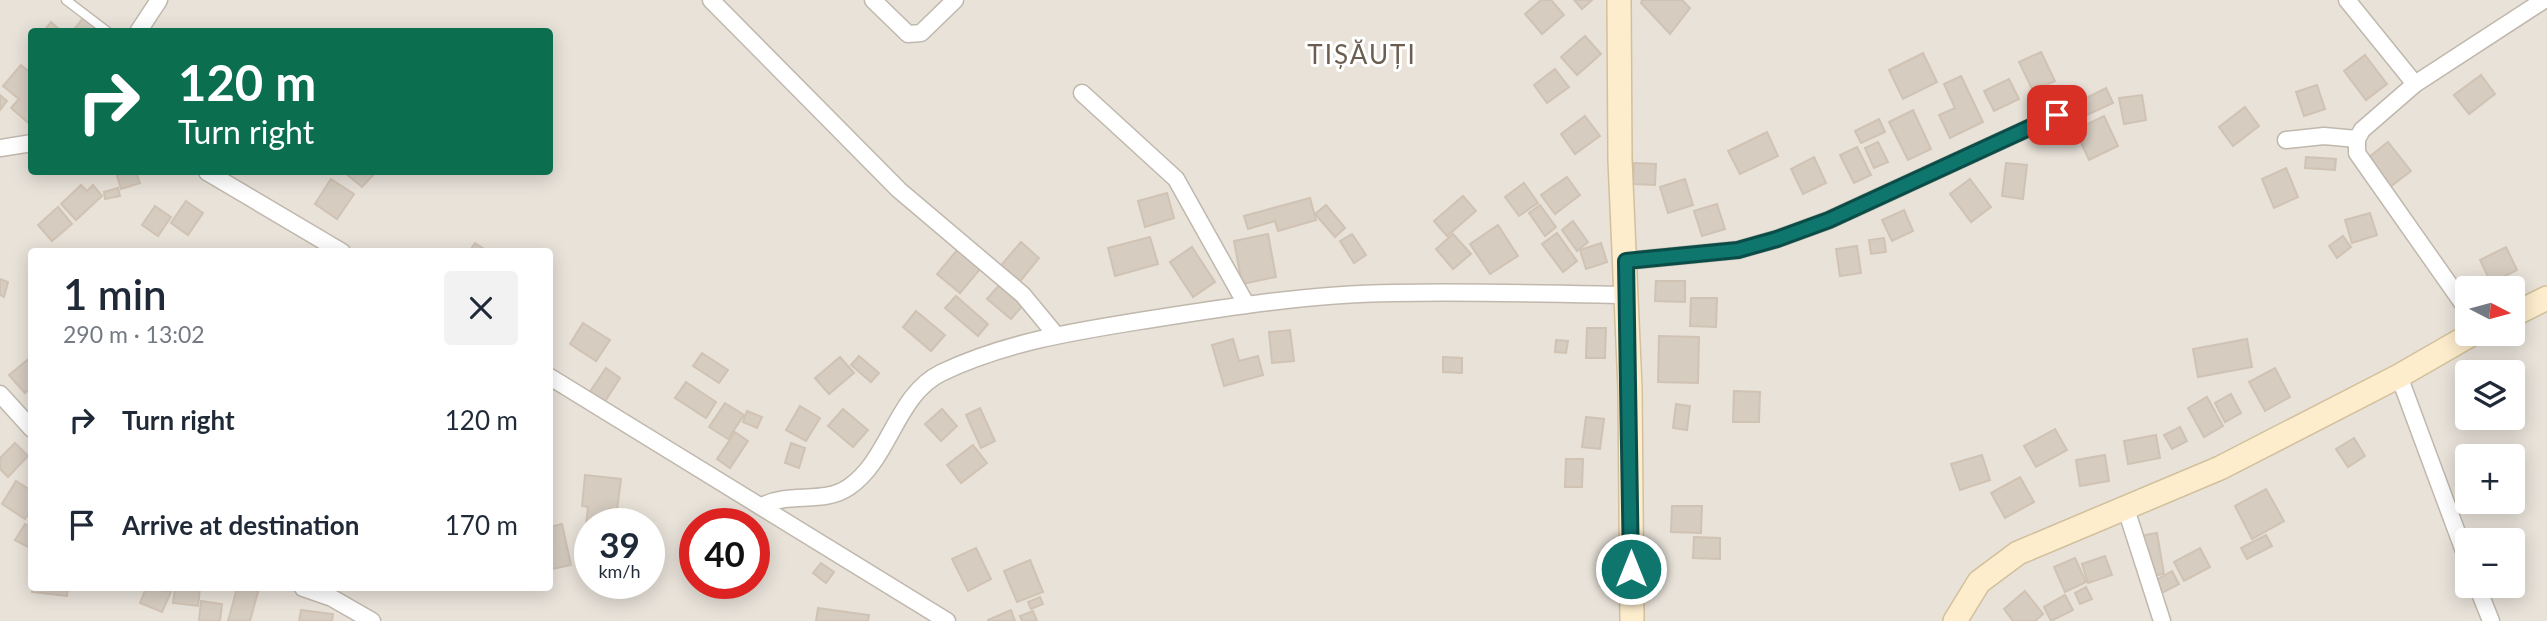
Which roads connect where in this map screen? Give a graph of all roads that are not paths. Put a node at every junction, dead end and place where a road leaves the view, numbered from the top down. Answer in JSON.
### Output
{"nodes":[{"id":1,"x":66,"y":0,"type":"edge"},
{"id":2,"x":159,"y":0,"type":"edge"},
{"id":3,"x":711,"y":0,"type":"edge"},
{"id":4,"x":873,"y":0,"type":"edge"},
{"id":5,"x":955,"y":0,"type":"edge"},
{"id":6,"x":1619,"y":0,"type":"edge"},
{"id":7,"x":2347,"y":0,"type":"edge"},
{"id":8,"x":2544,"y":0,"type":"edge"},
{"id":9,"x":103,"y":28,"type":"edge"},
{"id":10,"x":141,"y":28,"type":"edge"},
{"id":11,"x":2415,"y":84,"type":"junction"},
{"id":12,"x":1082,"y":93,"type":"dead end"},
{"id":13,"x":2057,"y":115,"type":"dead end"},
{"id":14,"x":2357,"y":139,"type":"junction"},
{"id":15,"x":2286,"y":140,"type":"dead end"},
{"id":16,"x":28,"y":144,"type":"edge"},
{"id":17,"x":0,"y":148,"type":"edge"},
{"id":18,"x":212,"y":175,"type":"edge"},
{"id":19,"x":335,"y":248,"type":"edge"},
{"id":20,"x":1626,"y":261,"type":"junction"},
{"id":21,"x":2455,"y":292,"type":"edge"},
{"id":22,"x":1627,"y":295,"type":"junction"},
{"id":23,"x":2547,"y":298,"type":"edge"},
{"id":24,"x":1246,"y":304,"type":"junction"},
{"id":25,"x":2525,"y":308,"type":"edge"},
{"id":26,"x":1056,"y":335,"type":"junction"},
{"id":27,"x":2455,"y":344,"type":"edge"},
{"id":28,"x":2399,"y":376,"type":"junction"},
{"id":29,"x":553,"y":379,"type":"edge"},
{"id":30,"x":2,"y":402,"type":"edge"},
{"id":31,"x":28,"y":425,"type":"edge"},
{"id":32,"x":762,"y":506,"type":"junction"},
{"id":33,"x":2126,"y":509,"type":"junction"},
{"id":34,"x":2455,"y":528,"type":"edge"},
{"id":35,"x":312,"y":591,"type":"edge"},
{"id":36,"x":2482,"y":598,"type":"edge"},
{"id":37,"x":372,"y":621,"type":"edge"},
{"id":38,"x":947,"y":621,"type":"edge"},
{"id":39,"x":1632,"y":621,"type":"edge"},
{"id":40,"x":1955,"y":621,"type":"edge"},
{"id":41,"x":2162,"y":621,"type":"edge"},
{"id":42,"x":2491,"y":621,"type":"edge"}],
"edges":[{"from":1,"to":9,"type":"lane"},
{"from":2,"to":10,"type":"street"},
{"from":3,"to":26,"type":"street"},
{"from":4,"to":5,"type":"street"},
{"from":6,"to":20,"type":"street"},
{"from":7,"to":11,"type":"street"},
{"from":8,"to":11,"type":"street"},
{"from":11,"to":14,"type":"street"},
{"from":12,"to":24,"type":"street"},
{"from":13,"to":20,"type":"street"},
{"from":14,"to":15,"type":"street"},
{"from":14,"to":21,"type":"street"},
{"from":16,"to":17,"type":"street"},
{"from":18,"to":19,"type":"street"},
{"from":20,"to":22,"type":"street"},
{"from":22,"to":24,"type":"street"},
{"from":22,"to":39,"type":"street"},
{"from":23,"to":25,"type":"street"},
{"from":24,"to":26,"type":"street"},
{"from":26,"to":32,"type":"street"},
{"from":27,"to":28,"type":"street"},
{"from":28,"to":33,"type":"street"},
{"from":28,"to":34,"type":"street"},
{"from":29,"to":32,"type":"street"},
{"from":30,"to":31,"type":"street"},
{"from":32,"to":38,"type":"street"},
{"from":33,"to":40,"type":"street"},
{"from":33,"to":41,"type":"street"},
{"from":35,"to":37,"type":"street"},
{"from":36,"to":42,"type":"street"}]}
